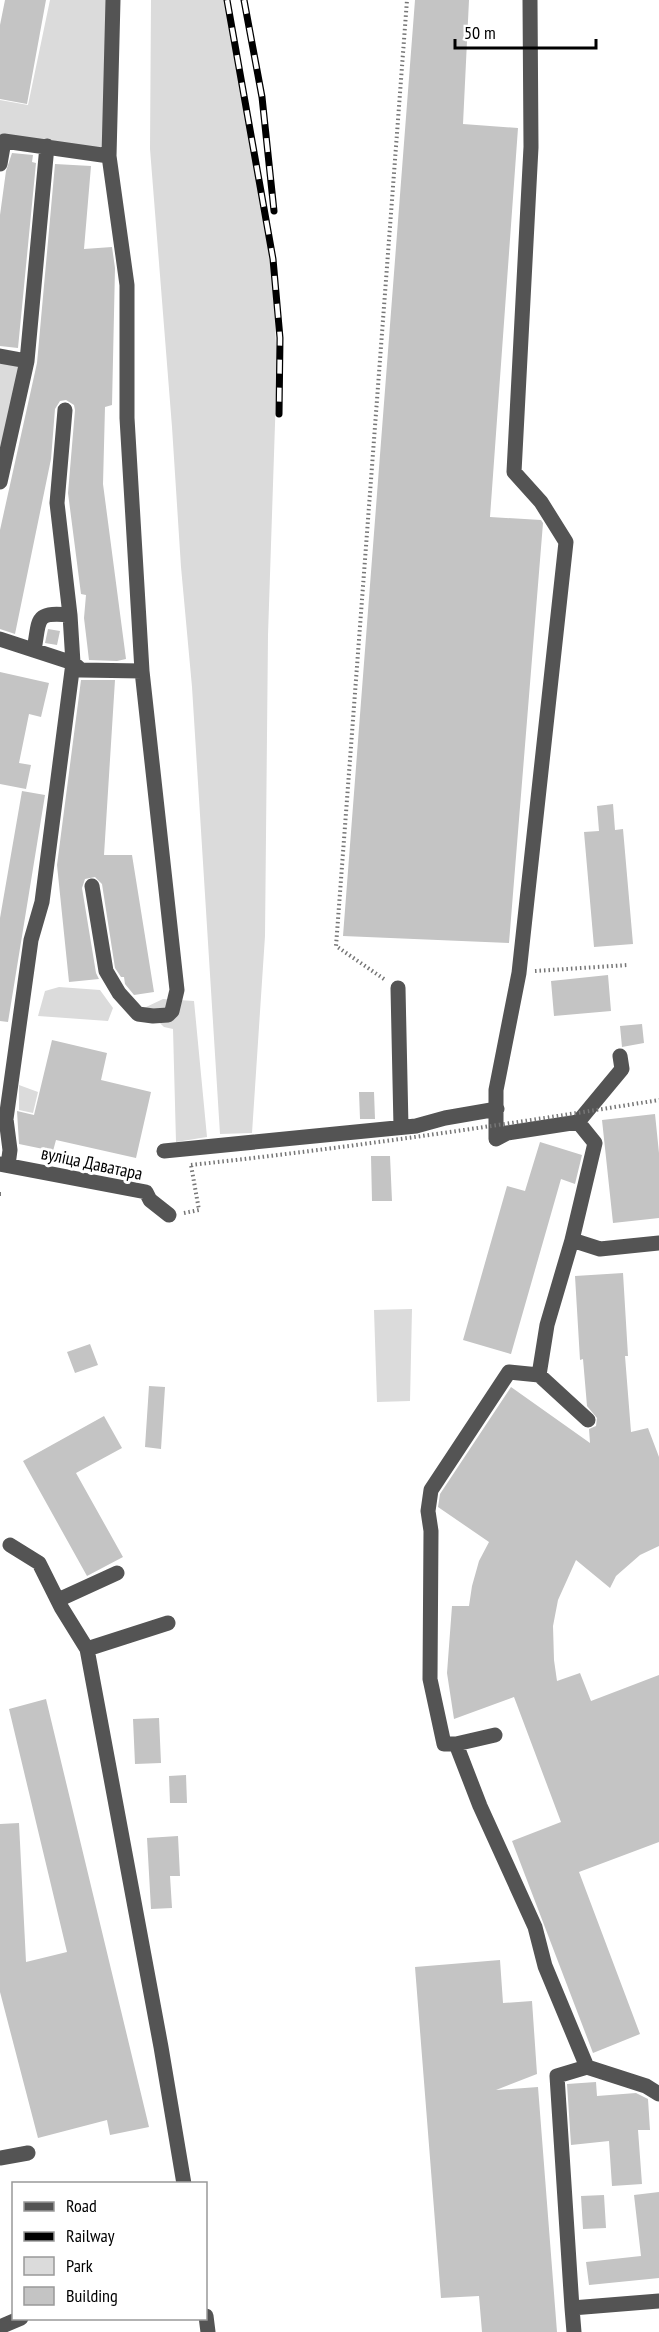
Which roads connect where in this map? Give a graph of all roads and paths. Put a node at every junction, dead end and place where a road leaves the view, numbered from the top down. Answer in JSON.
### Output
{"nodes":[{"id":1,"x":113,"y":0,"type":"edge"},
{"id":2,"x":407,"y":0,"type":"edge"},
{"id":3,"x":530,"y":0,"type":"edge"},
{"id":4,"x":2,"y":141,"type":"edge"},
{"id":5,"x":47,"y":146,"type":"junction"},
{"id":6,"x":109,"y":156,"type":"junction"},
{"id":7,"x":0,"y":164,"type":"edge"},
{"id":8,"x":0,"y":356,"type":"edge"},
{"id":9,"x":27,"y":361,"type":"junction"},
{"id":10,"x":65,"y":410,"type":"dead end"},
{"id":11,"x":0,"y":482,"type":"edge"},
{"id":12,"x":70,"y":615,"type":"junction"},
{"id":13,"x":0,"y":639,"type":"edge"},
{"id":14,"x":34,"y":650,"type":"junction"},
{"id":15,"x":72,"y":663,"type":"junction"},
{"id":16,"x":142,"y":671,"type":"junction"},
{"id":17,"x":92,"y":886,"type":"dead end"},
{"id":18,"x":628,"y":965,"type":"dead end"},
{"id":19,"x":519,"y":973,"type":"junction"},
{"id":20,"x":398,"y":988,"type":"joint"},
{"id":21,"x":620,"y":1056,"type":"dead end"},
{"id":22,"x":659,"y":1100,"type":"edge"},
{"id":23,"x":497,"y":1109,"type":"junction"},
{"id":24,"x":578,"y":1122,"type":"junction"},
{"id":25,"x":401,"y":1127,"type":"junction"},
{"id":26,"x":164,"y":1151,"type":"dead end"},
{"id":27,"x":4,"y":1165,"type":"edge"},
{"id":28,"x":169,"y":1215,"type":"joint"},
{"id":29,"x":572,"y":1240,"type":"junction"},
{"id":30,"x":659,"y":1243,"type":"edge"},
{"id":31,"x":539,"y":1375,"type":"junction"},
{"id":32,"x":588,"y":1420,"type":"dead end"},
{"id":33,"x":10,"y":1545,"type":"dead end"},
{"id":34,"x":117,"y":1573,"type":"dead end"},
{"id":35,"x":58,"y":1600,"type":"junction"},
{"id":36,"x":168,"y":1623,"type":"dead end"},
{"id":37,"x":87,"y":1649,"type":"junction"},
{"id":38,"x":495,"y":1735,"type":"dead end"},
{"id":39,"x":456,"y":1744,"type":"junction"},
{"id":40,"x":587,"y":2067,"type":"junction"},
{"id":41,"x":659,"y":2094,"type":"edge"},
{"id":42,"x":28,"y":2152,"type":"dead end"},
{"id":43,"x":0,"y":2158,"type":"edge"},
{"id":44,"x":184,"y":2182,"type":"edge"},
{"id":45,"x":659,"y":2301,"type":"edge"},
{"id":46,"x":572,"y":2308,"type":"junction"},
{"id":47,"x":18,"y":2320,"type":"edge"},
{"id":48,"x":0,"y":2327,"type":"edge"},
{"id":49,"x":574,"y":2332,"type":"edge"}],
"edges":[{"from":1,"to":6,"type":"street"},
{"from":2,"to":20,"type":"path"},
{"from":3,"to":19,"type":"street"},
{"from":4,"to":5,"type":"street"},
{"from":4,"to":7,"type":"street"},
{"from":5,"to":6,"type":"street"},
{"from":5,"to":9,"type":"street"},
{"from":6,"to":16,"type":"street"},
{"from":8,"to":9,"type":"street"},
{"from":9,"to":11,"type":"street"},
{"from":10,"to":12,"type":"street"},
{"from":12,"to":14,"type":"street"},
{"from":12,"to":15,"type":"street"},
{"from":13,"to":14,"type":"street"},
{"from":14,"to":15,"type":"street"},
{"from":15,"to":16,"type":"street"},
{"from":15,"to":27,"type":"street"},
{"from":16,"to":17,"type":"street"},
{"from":18,"to":19,"type":"path"},
{"from":19,"to":23,"type":"street"},
{"from":20,"to":25,"type":"street"},
{"from":21,"to":24,"type":"street"},
{"from":22,"to":28,"type":"path","bridge":true},
{"from":23,"to":24,"type":"street"},
{"from":23,"to":25,"type":"street"},
{"from":24,"to":29,"type":"street"},
{"from":25,"to":26,"type":"street"},
{"from":27,"to":28,"type":"street","name":"вуліца Даватара"},
{"from":29,"to":30,"type":"street"},
{"from":29,"to":31,"type":"street"},
{"from":31,"to":32,"type":"street"},
{"from":31,"to":39,"type":"street"},
{"from":33,"to":35,"type":"street"},
{"from":34,"to":35,"type":"street"},
{"from":35,"to":37,"type":"street"},
{"from":36,"to":37,"type":"street"},
{"from":37,"to":44,"type":"street"},
{"from":38,"to":39,"type":"street"},
{"from":39,"to":40,"type":"street"},
{"from":40,"to":41,"type":"street"},
{"from":40,"to":46,"type":"street"},
{"from":42,"to":43,"type":"street"},
{"from":45,"to":46,"type":"street"},
{"from":46,"to":49,"type":"street"},
{"from":47,"to":48,"type":"street"}]}
